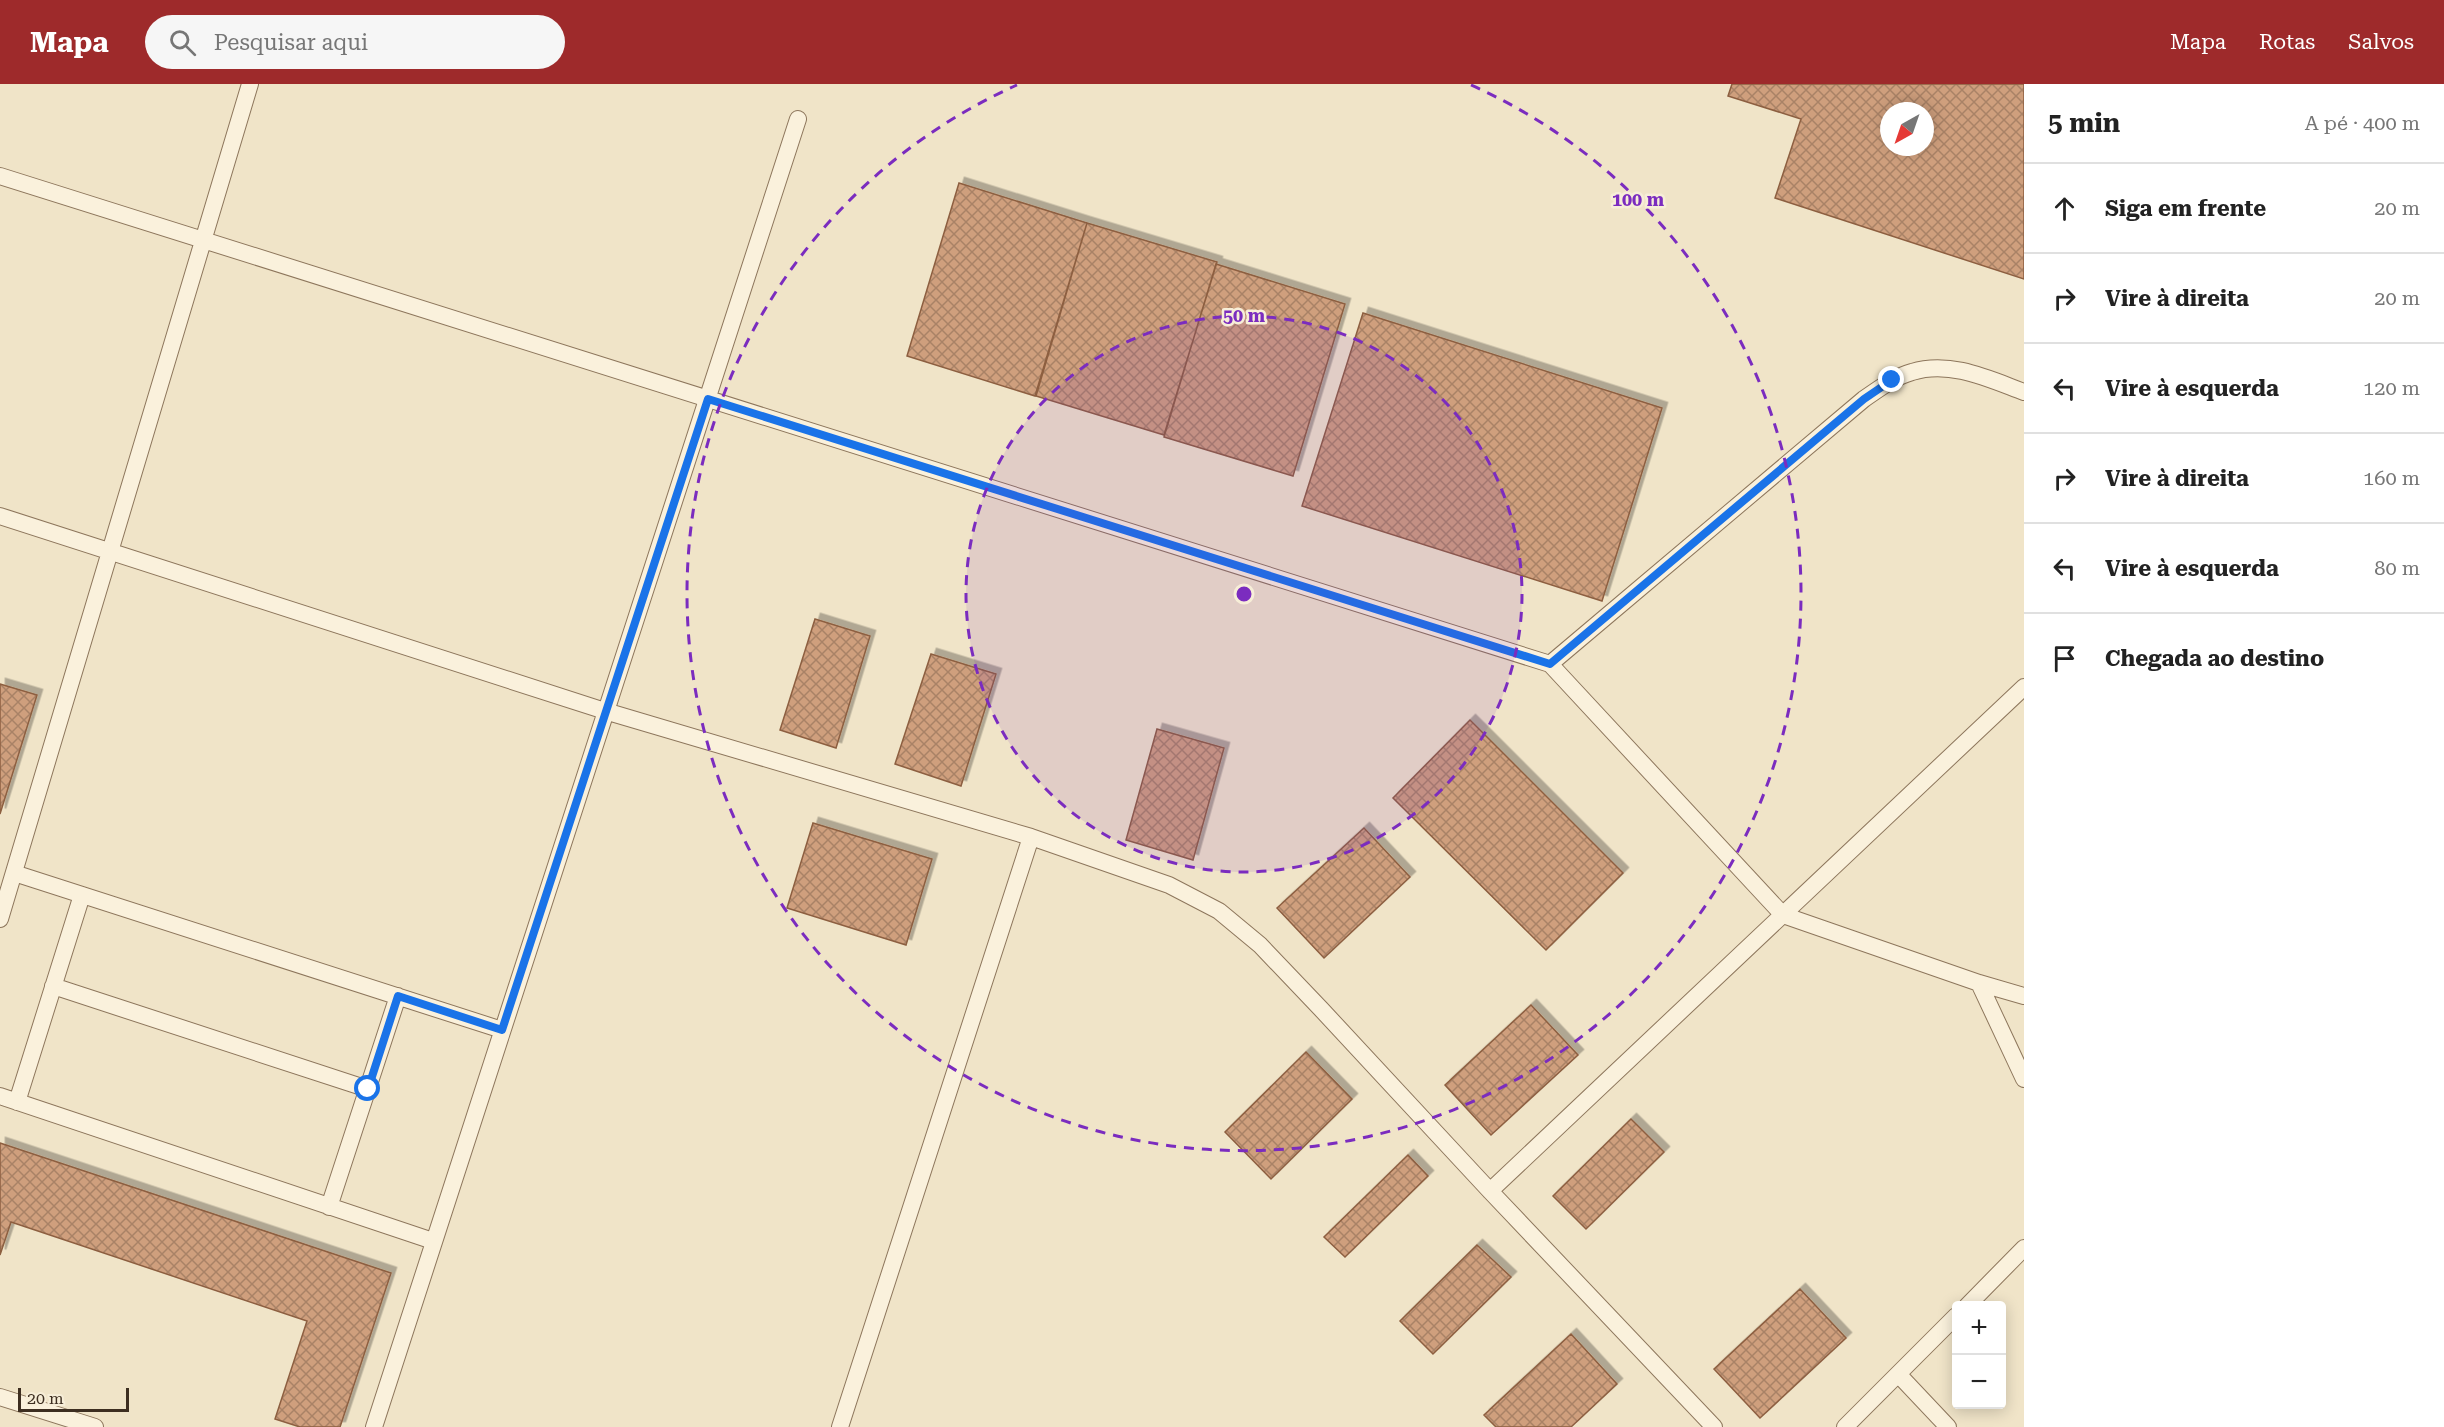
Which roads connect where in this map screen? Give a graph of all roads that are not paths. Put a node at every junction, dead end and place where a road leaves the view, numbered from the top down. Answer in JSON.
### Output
{"nodes":[{"id":1,"x":250,"y":84,"type":"edge"},
{"id":2,"x":798,"y":119,"type":"dead end"},
{"id":3,"x":0,"y":176,"type":"edge"},
{"id":4,"x":203,"y":240,"type":"junction"},
{"id":5,"x":2024,"y":392,"type":"edge"},
{"id":6,"x":708,"y":399,"type":"junction"},
{"id":7,"x":0,"y":516,"type":"edge"},
{"id":8,"x":109,"y":552,"type":"junction"},
{"id":9,"x":1550,"y":664,"type":"junction"},
{"id":10,"x":2024,"y":687,"type":"edge"},
{"id":11,"x":605,"y":711,"type":"junction"},
{"id":12,"x":1031,"y":837,"type":"junction"},
{"id":13,"x":14,"y":873,"type":"junction"},
{"id":14,"x":82,"y":894,"type":"junction"},
{"id":15,"x":1783,"y":915,"type":"junction"},
{"id":16,"x":0,"y":919,"type":"edge"},
{"id":17,"x":1979,"y":983,"type":"junction"},
{"id":18,"x":53,"y":986,"type":"junction"},
{"id":19,"x":398,"y":996,"type":"junction"},
{"id":20,"x":2024,"y":996,"type":"edge"},
{"id":21,"x":502,"y":1030,"type":"junction"},
{"id":22,"x":2024,"y":1079,"type":"edge"},
{"id":23,"x":368,"y":1089,"type":"junction"},
{"id":24,"x":0,"y":1096,"type":"edge"},
{"id":25,"x":17,"y":1102,"type":"junction"},
{"id":26,"x":1490,"y":1191,"type":"junction"},
{"id":27,"x":329,"y":1207,"type":"junction"},
{"id":28,"x":433,"y":1241,"type":"junction"},
{"id":29,"x":2024,"y":1248,"type":"edge"},
{"id":30,"x":1971,"y":1301,"type":"edge"},
{"id":31,"x":1952,"y":1320,"type":"edge"},
{"id":32,"x":1898,"y":1374,"type":"junction"},
{"id":33,"x":0,"y":1397,"type":"edge"},
{"id":34,"x":68,"y":1423,"type":"edge"},
{"id":35,"x":95,"y":1427,"type":"edge"},
{"id":36,"x":374,"y":1427,"type":"edge"},
{"id":37,"x":840,"y":1427,"type":"edge"},
{"id":38,"x":1714,"y":1427,"type":"edge"},
{"id":39,"x":1845,"y":1427,"type":"edge"},
{"id":40,"x":1948,"y":1427,"type":"edge"}],
"edges":[{"from":1,"to":4,"type":"lane"},
{"from":2,"to":6,"type":"lane"},
{"from":3,"to":4,"type":"lane"},
{"from":4,"to":6,"type":"lane"},
{"from":4,"to":8,"type":"lane"},
{"from":5,"to":9,"type":"lane"},
{"from":6,"to":9,"type":"lane"},
{"from":6,"to":11,"type":"lane"},
{"from":7,"to":8,"type":"lane"},
{"from":8,"to":11,"type":"lane"},
{"from":8,"to":13,"type":"lane"},
{"from":9,"to":15,"type":"lane"},
{"from":10,"to":15,"type":"lane"},
{"from":11,"to":12,"type":"lane"},
{"from":11,"to":21,"type":"lane"},
{"from":12,"to":26,"type":"lane"},
{"from":12,"to":37,"type":"lane"},
{"from":13,"to":14,"type":"lane"},
{"from":13,"to":16,"type":"lane"},
{"from":14,"to":18,"type":"lane"},
{"from":14,"to":19,"type":"lane"},
{"from":15,"to":17,"type":"lane"},
{"from":15,"to":26,"type":"lane"},
{"from":17,"to":20,"type":"lane"},
{"from":17,"to":22,"type":"lane"},
{"from":18,"to":23,"type":"lane"},
{"from":18,"to":25,"type":"lane"},
{"from":19,"to":21,"type":"lane"},
{"from":19,"to":23,"type":"lane"},
{"from":21,"to":28,"type":"lane"},
{"from":23,"to":27,"type":"lane"},
{"from":24,"to":25,"type":"lane"},
{"from":25,"to":27,"type":"lane"},
{"from":26,"to":38,"type":"lane"},
{"from":27,"to":28,"type":"lane"},
{"from":28,"to":36,"type":"lane"},
{"from":29,"to":30,"type":"lane"},
{"from":31,"to":32,"type":"lane"},
{"from":32,"to":39,"type":"lane"},
{"from":32,"to":40,"type":"lane"},
{"from":33,"to":34,"type":"lane"},
{"from":34,"to":35,"type":"lane"}]}
